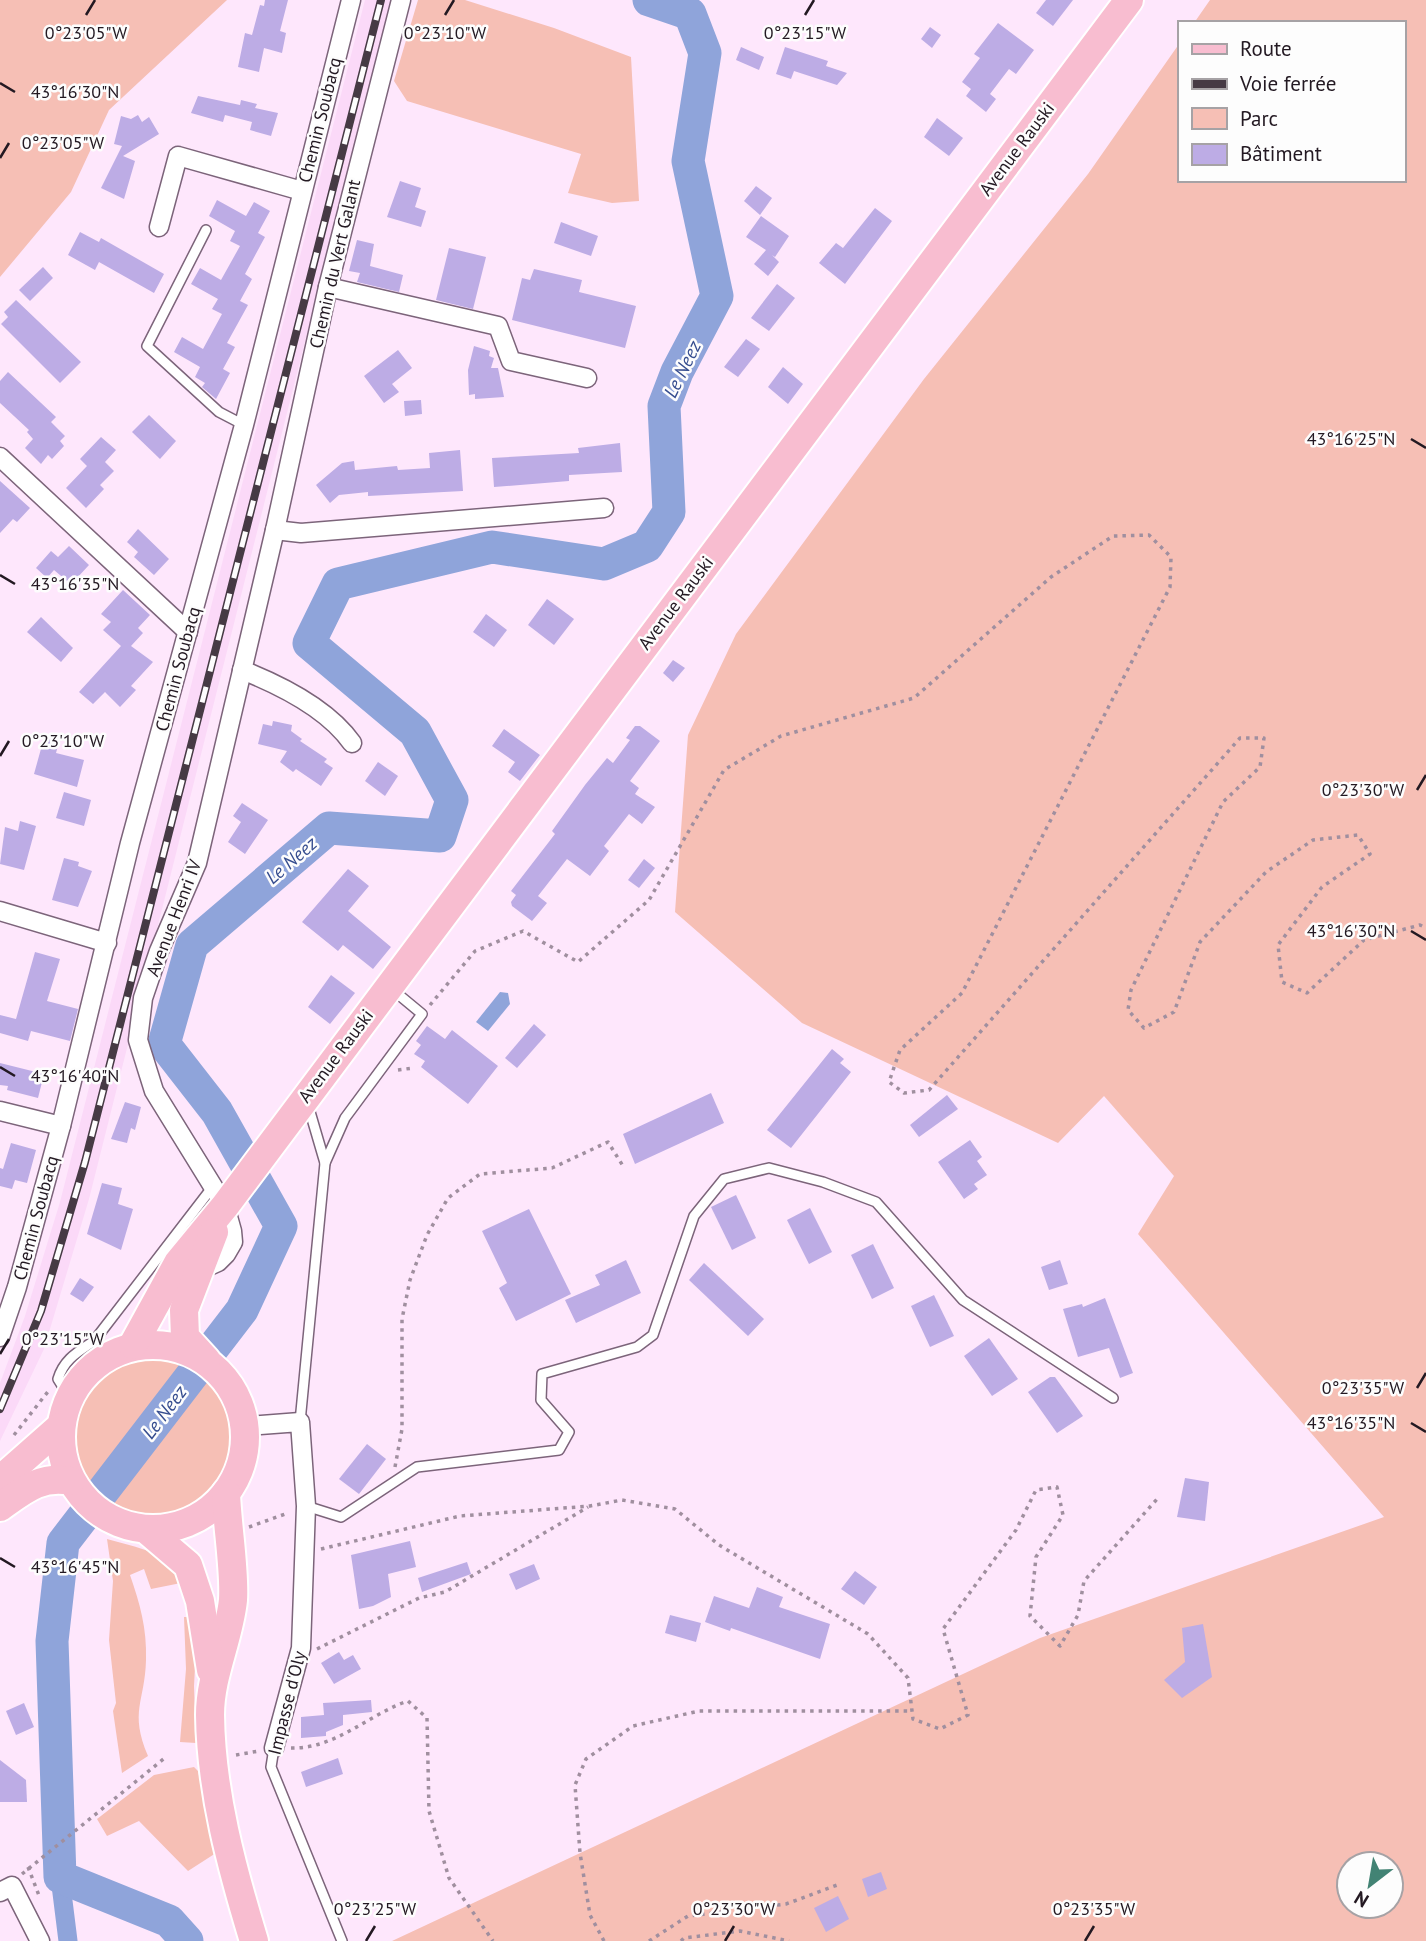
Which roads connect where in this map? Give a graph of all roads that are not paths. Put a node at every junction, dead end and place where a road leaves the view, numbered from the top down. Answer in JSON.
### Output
{"nodes":[{"id":1,"x":351,"y":0,"type":"edge"},
{"id":2,"x":401,"y":0,"type":"edge"},
{"id":3,"x":1129,"y":0,"type":"edge"},
{"id":4,"x":302,"y":191,"type":"junction"},
{"id":5,"x":159,"y":226,"type":"dead end"},
{"id":6,"x":206,"y":230,"type":"dead end"},
{"id":7,"x":328,"y":287,"type":"junction"},
{"id":8,"x":587,"y":378,"type":"dead end"},
{"id":9,"x":244,"y":425,"type":"junction"},
{"id":10,"x":0,"y":457,"type":"edge"},
{"id":11,"x":604,"y":508,"type":"dead end"},
{"id":12,"x":275,"y":530,"type":"junction"},
{"id":13,"x":188,"y":632,"type":"junction"},
{"id":14,"x":242,"y":670,"type":"junction"},
{"id":15,"x":352,"y":743,"type":"dead end"},
{"id":16,"x":0,"y":912,"type":"edge"},
{"id":17,"x":107,"y":943,"type":"junction"},
{"id":18,"x":389,"y":986,"type":"junction"},
{"id":19,"x":306,"y":1096,"type":"junction"},
{"id":20,"x":0,"y":1111,"type":"edge"},
{"id":21,"x":61,"y":1126,"type":"junction"},
{"id":22,"x":325,"y":1163,"type":"junction"},
{"id":23,"x":224,"y":1195,"type":"junction"},
{"id":24,"x":191,"y":1218,"type":"junction"},
{"id":25,"x":0,"y":1337,"type":"edge"},
{"id":26,"x":142,"y":1344,"type":"junction"},
{"id":27,"x":210,"y":1364,"type":"junction"},
{"id":28,"x":64,"y":1389,"type":"junction"},
{"id":29,"x":1112,"y":1398,"type":"dead end"},
{"id":30,"x":300,"y":1422,"type":"junction"},
{"id":31,"x":246,"y":1426,"type":"junction"},
{"id":32,"x":60,"y":1427,"type":"junction"},
{"id":33,"x":0,"y":1480,"type":"edge"},
{"id":34,"x":71,"y":1481,"type":"junction"},
{"id":35,"x":226,"y":1493,"type":"junction"},
{"id":36,"x":306,"y":1506,"type":"junction"},
{"id":37,"x":0,"y":1507,"type":"edge"},
{"id":38,"x":134,"y":1527,"type":"junction"},
{"id":39,"x":213,"y":1682,"type":"junction"},
{"id":40,"x":274,"y":1748,"type":"joint"},
{"id":41,"x":0,"y":1892,"type":"edge"},
{"id":42,"x":40,"y":1941,"type":"edge"},
{"id":43,"x":254,"y":1941,"type":"edge"},
{"id":44,"x":342,"y":1941,"type":"edge"}],
"edges":[{"from":1,"to":4,"type":"street","name":"Chemin Soubacq"},
{"from":2,"to":7,"type":"street","name":"Chemin du Vert Galant"},
{"from":3,"to":18,"type":"main road","name":"Avenue Rauski"},
{"from":4,"to":5,"type":"street"},
{"from":4,"to":9,"type":"street","name":"Chemin Soubacq"},
{"from":6,"to":9,"type":"lane"},
{"from":7,"to":8,"type":"street"},
{"from":7,"to":12,"type":"street","name":"Chemin du Vert Galant"},
{"from":9,"to":13,"type":"street","name":"Chemin Soubacq"},
{"from":10,"to":13,"type":"street"},
{"from":11,"to":12,"type":"street"},
{"from":12,"to":14,"type":"street","name":"Avenue Henri IV"},
{"from":13,"to":17,"type":"street","name":"Chemin Soubacq"},
{"from":14,"to":15,"type":"street"},
{"from":14,"to":23,"type":"street","name":"Avenue Henri IV"},
{"from":16,"to":17,"type":"street"},
{"from":17,"to":21,"type":"street","name":"Chemin Soubacq"},
{"from":18,"to":19,"type":"main road","name":"Avenue Rauski"},
{"from":18,"to":22,"type":"lane"},
{"from":19,"to":22,"type":"lane"},
{"from":19,"to":23,"type":"main road","name":"Avenue Rauski"},
{"from":20,"to":21,"type":"street"},
{"from":21,"to":25,"type":"street","name":"Chemin Soubacq"},
{"from":22,"to":30,"type":"lane"},
{"from":23,"to":24,"type":"lane"},
{"from":23,"to":24,"type":"lane"},
{"from":23,"to":26,"type":"main road","name":"Avenue Rauski"},
{"from":23,"to":27,"type":"main road","name":"Avenue Rauski"},
{"from":24,"to":28,"type":"lane"},
{"from":26,"to":27,"type":"main road"},
{"from":26,"to":28,"type":"main road"},
{"from":27,"to":31,"type":"main road"},
{"from":28,"to":32,"type":"main road"},
{"from":29,"to":36,"type":"lane"},
{"from":30,"to":31,"type":"street"},
{"from":30,"to":36,"type":"street","name":"Impasse d'Oly"},
{"from":31,"to":35,"type":"main road"},
{"from":32,"to":33,"type":"main road"},
{"from":32,"to":34,"type":"main road"},
{"from":34,"to":37,"type":"main road"},
{"from":34,"to":38,"type":"main road"},
{"from":35,"to":38,"type":"main road"},
{"from":35,"to":39,"type":"main road"},
{"from":36,"to":40,"type":"street","name":"Impasse d'Oly"},
{"from":38,"to":39,"type":"main road"},
{"from":39,"to":43,"type":"main road"},
{"from":40,"to":44,"type":"lane","name":"Impasse d'Oly"},
{"from":41,"to":42,"type":"street"}]}
